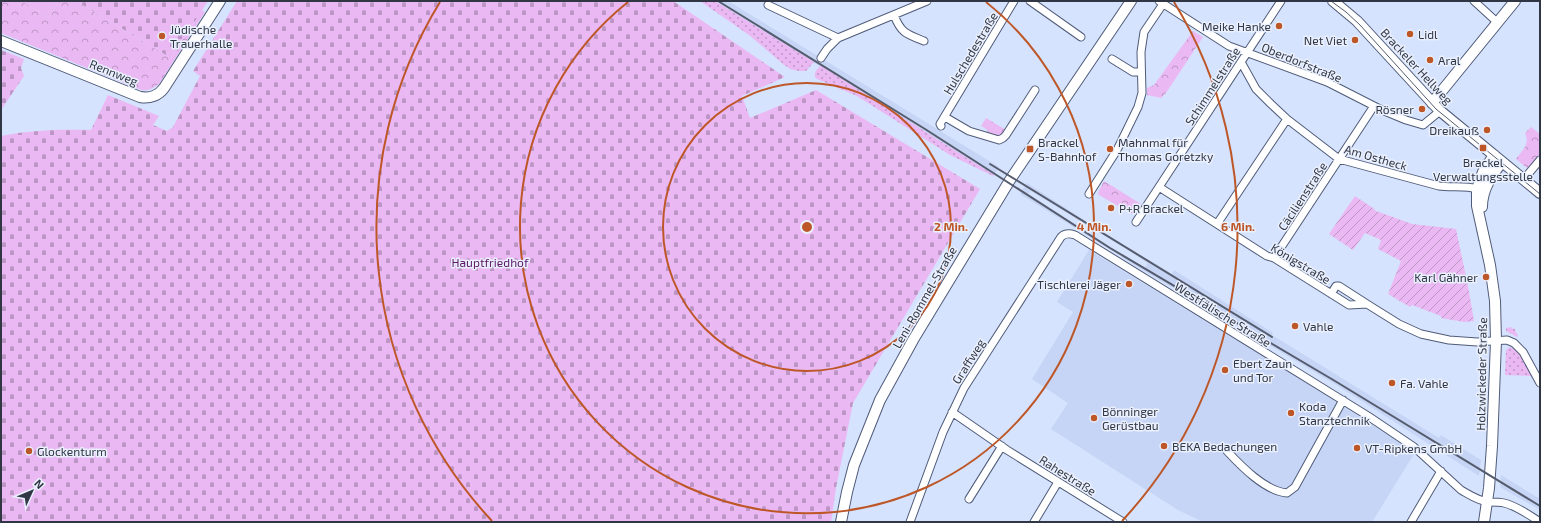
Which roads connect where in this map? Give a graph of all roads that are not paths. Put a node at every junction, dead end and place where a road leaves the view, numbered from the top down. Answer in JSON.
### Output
{"nodes":[{"id":1,"x":220,"y":1,"type":"edge"},
{"id":2,"x":927,"y":1,"type":"edge"},
{"id":3,"x":1014,"y":1,"type":"edge"},
{"id":4,"x":1030,"y":1,"type":"edge"},
{"id":5,"x":1131,"y":1,"type":"edge"},
{"id":6,"x":1281,"y":1,"type":"edge"},
{"id":7,"x":1474,"y":1,"type":"edge"},
{"id":8,"x":1516,"y":1,"type":"edge"},
{"id":9,"x":1161,"y":2,"type":"edge"},
{"id":10,"x":1336,"y":2,"type":"edge"},
{"id":11,"x":768,"y":5,"type":"dead end"},
{"id":12,"x":894,"y":15,"type":"junction"},
{"id":13,"x":1498,"y":23,"type":"junction"},
{"id":14,"x":1081,"y":37,"type":"dead end"},
{"id":15,"x":838,"y":38,"type":"junction"},
{"id":16,"x":1,"y":41,"type":"edge"},
{"id":17,"x":924,"y":41,"type":"dead end"},
{"id":18,"x":1248,"y":52,"type":"junction"},
{"id":19,"x":821,"y":58,"type":"dead end"},
{"id":20,"x":1112,"y":59,"type":"dead end"},
{"id":21,"x":1242,"y":62,"type":"junction"},
{"id":22,"x":1141,"y":72,"type":"junction"},
{"id":23,"x":1035,"y":90,"type":"dead end"},
{"id":24,"x":1432,"y":103,"type":"junction"},
{"id":25,"x":1374,"y":106,"type":"junction"},
{"id":26,"x":1440,"y":111,"type":"junction"},
{"id":27,"x":945,"y":117,"type":"junction"},
{"id":28,"x":1287,"y":119,"type":"junction"},
{"id":29,"x":941,"y":126,"type":"dead end"},
{"id":30,"x":1494,"y":155,"type":"junction"},
{"id":31,"x":1339,"y":159,"type":"junction"},
{"id":32,"x":1540,"y":160,"type":"edge"},
{"id":33,"x":1502,"y":162,"type":"junction"},
{"id":34,"x":1524,"y":179,"type":"junction"},
{"id":35,"x":1158,"y":187,"type":"junction"},
{"id":36,"x":1474,"y":188,"type":"junction"},
{"id":37,"x":1540,"y":193,"type":"edge"},
{"id":38,"x":1088,"y":194,"type":"dead end"},
{"id":39,"x":1136,"y":222,"type":"dead end"},
{"id":40,"x":1217,"y":224,"type":"junction"},
{"id":41,"x":1482,"y":227,"type":"junction"},
{"id":42,"x":1075,"y":235,"type":"joint"},
{"id":43,"x":1274,"y":258,"type":"junction"},
{"id":44,"x":1331,"y":294,"type":"junction"},
{"id":45,"x":1367,"y":304,"type":"junction"},
{"id":46,"x":1496,"y":341,"type":"junction"},
{"id":47,"x":1540,"y":383,"type":"edge"},
{"id":48,"x":1343,"y":400,"type":"junction"},
{"id":49,"x":952,"y":412,"type":"junction"},
{"id":50,"x":1002,"y":446,"type":"junction"},
{"id":51,"x":1226,"y":451,"type":"dead end"},
{"id":52,"x":1440,"y":471,"type":"junction"},
{"id":53,"x":1058,"y":482,"type":"junction"},
{"id":54,"x":969,"y":499,"type":"dead end"},
{"id":55,"x":1487,"y":502,"type":"junction"},
{"id":56,"x":842,"y":522,"type":"edge"},
{"id":57,"x":910,"y":522,"type":"edge"},
{"id":58,"x":1034,"y":522,"type":"edge"},
{"id":59,"x":1123,"y":522,"type":"edge"},
{"id":60,"x":1411,"y":522,"type":"edge"},
{"id":61,"x":1484,"y":522,"type":"edge"},
{"id":62,"x":1540,"y":522,"type":"edge"}],
"edges":[{"from":1,"to":16,"type":"main road","name":"Rennweg"},
{"from":2,"to":12,"type":"street"},
{"from":3,"to":27,"type":"street","name":"Hulschedestraße"},
{"from":4,"to":14,"type":"street"},
{"from":5,"to":56,"type":"main road","name":"Leni-Rommel-Straße"},
{"from":6,"to":18,"type":"street","name":"Schimmelstraße"},
{"from":7,"to":13,"type":"street"},
{"from":8,"to":13,"type":"main road"},
{"from":9,"to":18,"type":"street","name":"Oberdorfstraße"},
{"from":9,"to":22,"type":"street"},
{"from":10,"to":24,"type":"main road","name":"Brackeler Hellweg"},
{"from":11,"to":15,"type":"street"},
{"from":12,"to":15,"type":"street"},
{"from":12,"to":17,"type":"street"},
{"from":13,"to":24,"type":"main road"},
{"from":15,"to":19,"type":"street"},
{"from":18,"to":21,"type":"street","name":"Schimmelstraße"},
{"from":18,"to":25,"type":"street","name":"Oberdorfstraße"},
{"from":20,"to":22,"type":"street"},
{"from":21,"to":28,"type":"street","name":"Am Ostheck"},
{"from":21,"to":35,"type":"street","name":"Schimmelstraße"},
{"from":22,"to":38,"type":"street"},
{"from":23,"to":27,"type":"street"},
{"from":24,"to":26,"type":"main road","name":"Brackeler Hellweg"},
{"from":25,"to":26,"type":"street","name":"Oberdorfstraße"},
{"from":25,"to":31,"type":"street","name":"Cäcilienstraße"},
{"from":26,"to":30,"type":"main road","name":"Brackeler Hellweg"},
{"from":27,"to":29,"type":"street","name":"Hulschedestraße"},
{"from":28,"to":31,"type":"street","name":"Am Ostheck"},
{"from":28,"to":40,"type":"street"},
{"from":30,"to":33,"type":"main road","name":"Brackeler Hellweg"},
{"from":30,"to":36,"type":"main road","name":"Holzwickeder Straße"},
{"from":31,"to":36,"type":"street","name":"Am Ostheck"},
{"from":31,"to":43,"type":"street","name":"Cäcilienstraße"},
{"from":32,"to":34,"type":"street"},
{"from":33,"to":34,"type":"main road","name":"Brackeler Hellweg"},
{"from":33,"to":41,"type":"main road","name":"Holzwickeder Straße"},
{"from":34,"to":37,"type":"main road","name":"Brackeler Hellweg"},
{"from":35,"to":39,"type":"street","name":"Schimmelstraße"},
{"from":35,"to":40,"type":"street","name":"Königstraße"},
{"from":36,"to":41,"type":"main road","name":"Holzwickeder Straße"},
{"from":40,"to":43,"type":"street","name":"Königstraße"},
{"from":41,"to":46,"type":"main road","name":"Holzwickeder Straße"},
{"from":42,"to":48,"type":"street","name":"Westfälische Straße"},
{"from":42,"to":49,"type":"street","name":"Graffweg"},
{"from":43,"to":44,"type":"street","name":"Königstraße"},
{"from":44,"to":45,"type":"street","name":"Königstraße"},
{"from":44,"to":45,"type":"street","name":"Königstraße"},
{"from":45,"to":46,"type":"street","name":"Königstraße"},
{"from":46,"to":47,"type":"street","name":"Königstraße"},
{"from":46,"to":55,"type":"main road","name":"Holzwickeder Straße"},
{"from":48,"to":51,"type":"street"},
{"from":48,"to":52,"type":"street","name":"Westfälische Straße"},
{"from":49,"to":50,"type":"street","name":"Rahestraße"},
{"from":49,"to":57,"type":"street","name":"Graffweg"},
{"from":50,"to":53,"type":"street","name":"Rahestraße"},
{"from":50,"to":54,"type":"street"},
{"from":52,"to":55,"type":"street","name":"Westfälische Straße"},
{"from":52,"to":60,"type":"street"},
{"from":53,"to":58,"type":"street"},
{"from":53,"to":59,"type":"street","name":"Rahestraße"},
{"from":55,"to":61,"type":"main road","name":"Holzwickeder Straße"},
{"from":55,"to":62,"type":"street","name":"Westfälische Straße"}]}
